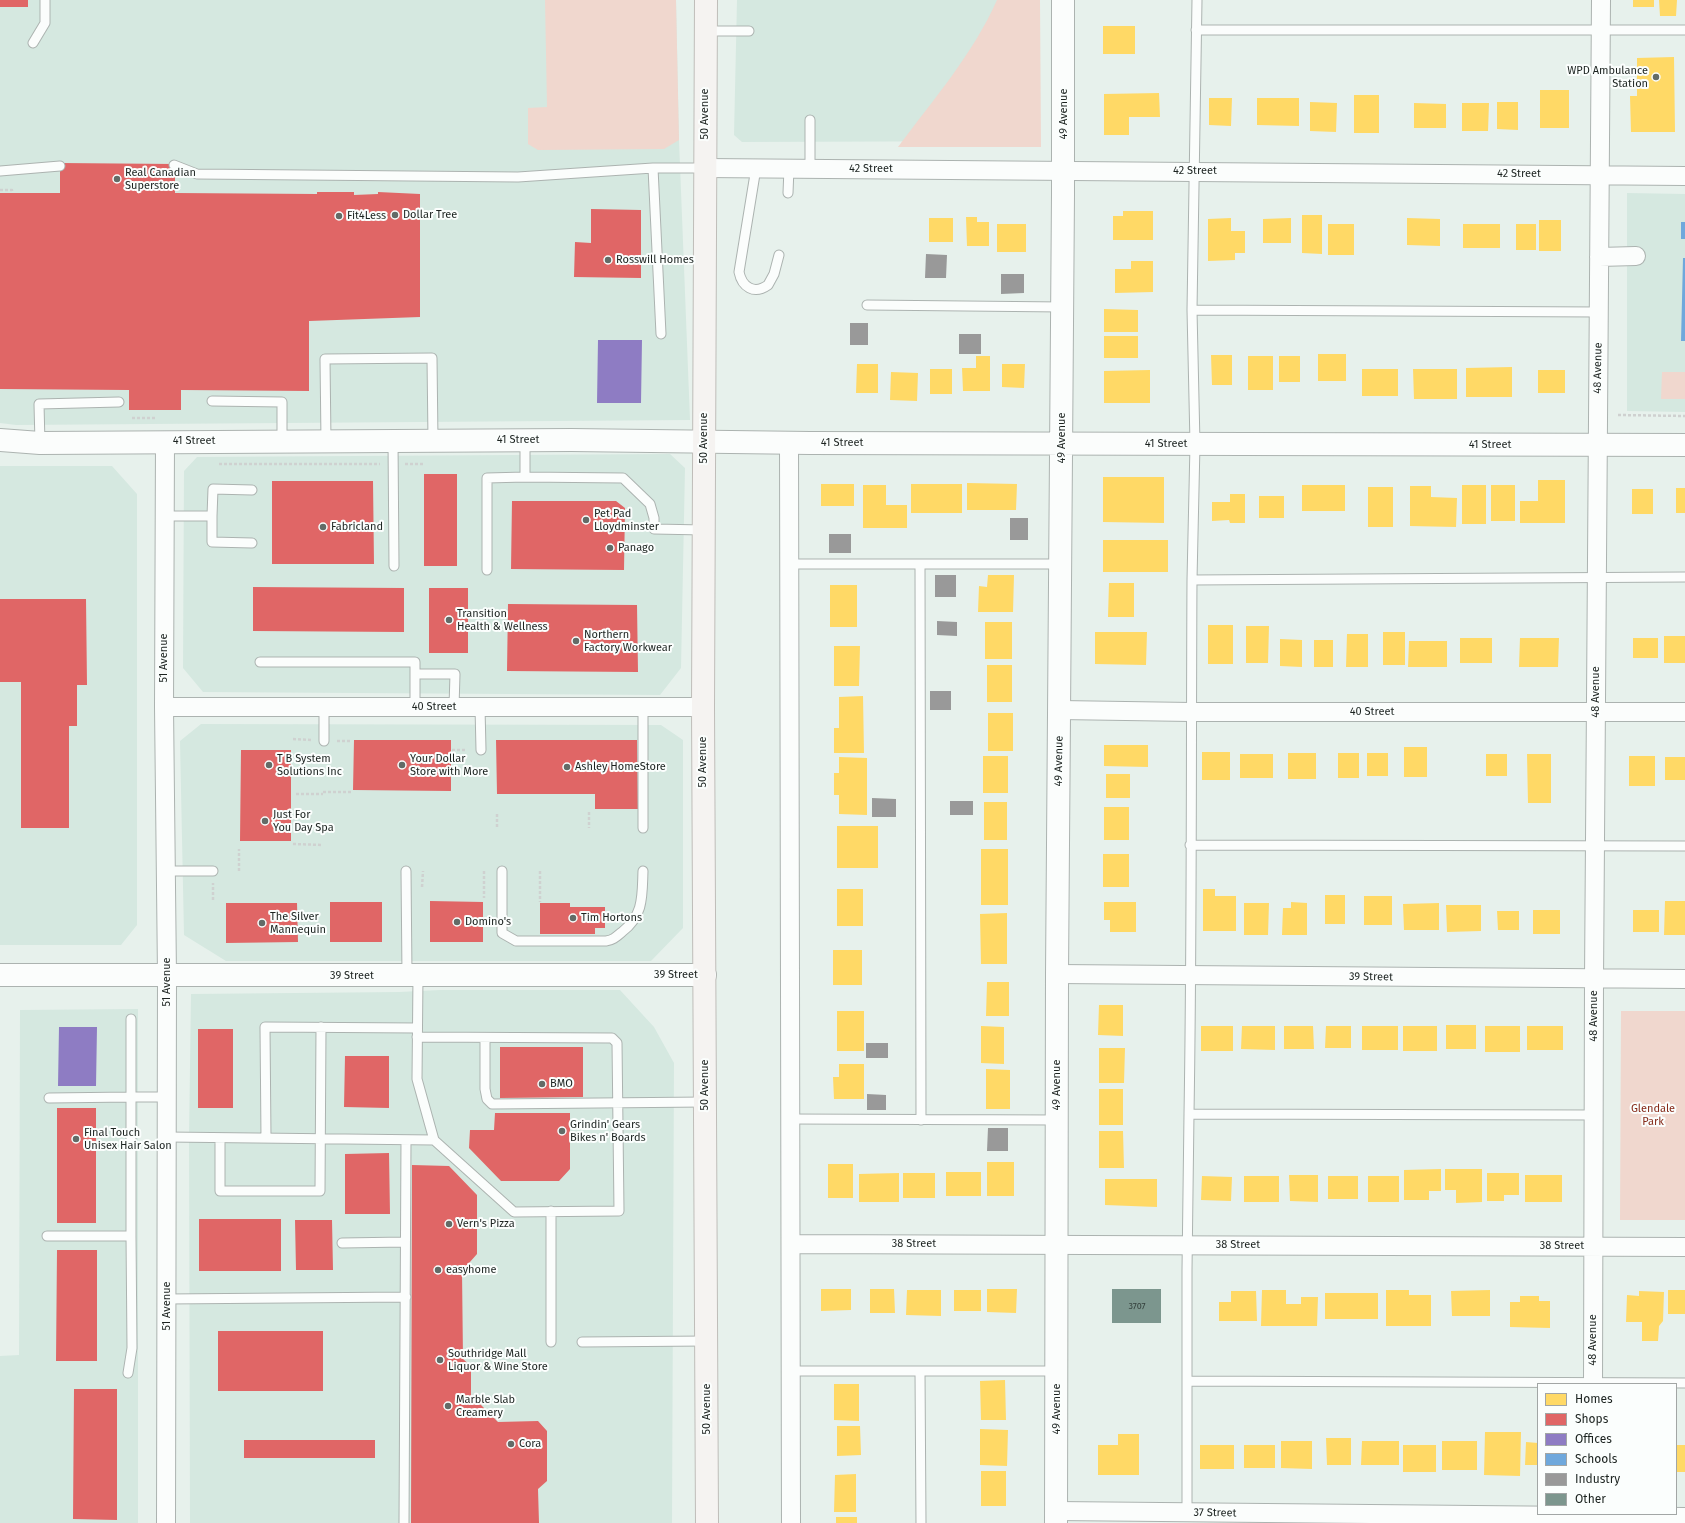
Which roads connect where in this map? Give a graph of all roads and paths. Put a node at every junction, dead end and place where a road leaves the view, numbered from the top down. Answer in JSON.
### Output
{"nodes":[{"id":1,"x":45,"y":0,"type":"edge"},
{"id":2,"x":706,"y":0,"type":"edge"},
{"id":3,"x":1063,"y":0,"type":"edge"},
{"id":4,"x":1196,"y":0,"type":"edge"},
{"id":5,"x":1601,"y":0,"type":"edge"},
{"id":6,"x":1196,"y":30,"type":"junction"},
{"id":7,"x":1600,"y":30,"type":"junction"},
{"id":8,"x":1685,"y":30,"type":"edge"},
{"id":9,"x":706,"y":31,"type":"junction"},
{"id":10,"x":749,"y":31,"type":"dead end"},
{"id":11,"x":33,"y":43,"type":"dead end"},
{"id":12,"x":810,"y":120,"type":"dead end"},
{"id":13,"x":174,"y":165,"type":"dead end"},
{"id":14,"x":60,"y":166,"type":"dead end"},
{"id":15,"x":653,"y":168,"type":"junction"},
{"id":16,"x":705,"y":168,"type":"junction"},
{"id":17,"x":756,"y":168,"type":"junction"},
{"id":18,"x":789,"y":168,"type":"junction"},
{"id":19,"x":810,"y":168,"type":"junction"},
{"id":20,"x":0,"y":171,"type":"edge"},
{"id":21,"x":1064,"y":171,"type":"junction"},
{"id":22,"x":1194,"y":172,"type":"junction"},
{"id":23,"x":1600,"y":175,"type":"junction"},
{"id":24,"x":1685,"y":176,"type":"edge"},
{"id":25,"x":0,"y":190,"type":"edge"},
{"id":26,"x":788,"y":193,"type":"dead end"},
{"id":27,"x":12,"y":194,"type":"dead end"},
{"id":28,"x":779,"y":255,"type":"dead end"},
{"id":29,"x":1636,"y":256,"type":"dead end"},
{"id":30,"x":1599,"y":257,"type":"junction"},
{"id":31,"x":867,"y":305,"type":"dead end"},
{"id":32,"x":1063,"y":307,"type":"junction"},
{"id":33,"x":1192,"y":310,"type":"junction"},
{"id":34,"x":1599,"y":312,"type":"junction"},
{"id":35,"x":661,"y":334,"type":"dead end"},
{"id":36,"x":212,"y":401,"type":"dead end"},
{"id":37,"x":119,"y":402,"type":"dead end"},
{"id":38,"x":1618,"y":416,"type":"dead end"},
{"id":39,"x":1685,"y":416,"type":"edge"},
{"id":40,"x":132,"y":418,"type":"dead end"},
{"id":41,"x":156,"y":418,"type":"dead end"},
{"id":42,"x":0,"y":440,"type":"edge"},
{"id":43,"x":433,"y":440,"type":"junction"},
{"id":44,"x":524,"y":440,"type":"junction"},
{"id":45,"x":282,"y":441,"type":"junction"},
{"id":46,"x":326,"y":441,"type":"junction"},
{"id":47,"x":393,"y":441,"type":"junction"},
{"id":48,"x":40,"y":442,"type":"junction"},
{"id":49,"x":165,"y":442,"type":"junction"},
{"id":50,"x":704,"y":442,"type":"junction"},
{"id":51,"x":789,"y":443,"type":"junction"},
{"id":52,"x":1062,"y":443,"type":"junction"},
{"id":53,"x":1195,"y":444,"type":"junction"},
{"id":54,"x":1598,"y":445,"type":"junction"},
{"id":55,"x":1685,"y":446,"type":"edge"},
{"id":56,"x":212,"y":464,"type":"dead end"},
{"id":57,"x":373,"y":464,"type":"dead end"},
{"id":58,"x":404,"y":464,"type":"dead end"},
{"id":59,"x":424,"y":464,"type":"dead end"},
{"id":60,"x":525,"y":477,"type":"junction"},
{"id":61,"x":252,"y":490,"type":"dead end"},
{"id":62,"x":164,"y":516,"type":"junction"},
{"id":63,"x":212,"y":516,"type":"junction"},
{"id":64,"x":704,"y":530,"type":"junction"},
{"id":65,"x":252,"y":542,"type":"dead end"},
{"id":66,"x":789,"y":564,"type":"junction"},
{"id":67,"x":920,"y":564,"type":"junction"},
{"id":68,"x":1061,"y":564,"type":"junction"},
{"id":69,"x":394,"y":566,"type":"dead end"},
{"id":70,"x":487,"y":570,"type":"dead end"},
{"id":71,"x":1597,"y":578,"type":"junction"},
{"id":72,"x":1685,"y":578,"type":"edge"},
{"id":73,"x":1192,"y":580,"type":"junction"},
{"id":74,"x":260,"y":662,"type":"dead end"},
{"id":75,"x":415,"y":674,"type":"junction"},
{"id":76,"x":164,"y":707,"type":"junction"},
{"id":77,"x":324,"y":707,"type":"junction"},
{"id":78,"x":415,"y":707,"type":"junction"},
{"id":79,"x":454,"y":707,"type":"junction"},
{"id":80,"x":480,"y":707,"type":"junction"},
{"id":81,"x":643,"y":707,"type":"junction"},
{"id":82,"x":703,"y":707,"type":"junction"},
{"id":83,"x":1060,"y":710,"type":"junction"},
{"id":84,"x":1191,"y":712,"type":"junction"},
{"id":85,"x":1596,"y":712,"type":"junction"},
{"id":86,"x":1685,"y":712,"type":"edge"},
{"id":87,"x":324,"y":741,"type":"dead end"},
{"id":88,"x":481,"y":750,"type":"dead end"},
{"id":89,"x":352,"y":792,"type":"dead end"},
{"id":90,"x":296,"y":794,"type":"dead end"},
{"id":91,"x":589,"y":812,"type":"dead end"},
{"id":92,"x":497,"y":814,"type":"dead end"},
{"id":93,"x":497,"y":827,"type":"dead end"},
{"id":94,"x":589,"y":828,"type":"dead end"},
{"id":95,"x":643,"y":828,"type":"dead end"},
{"id":96,"x":293,"y":844,"type":"dead end"},
{"id":97,"x":322,"y":845,"type":"dead end"},
{"id":98,"x":1190,"y":845,"type":"junction"},
{"id":99,"x":1595,"y":845,"type":"junction"},
{"id":100,"x":1685,"y":846,"type":"edge"},
{"id":101,"x":239,"y":850,"type":"dead end"},
{"id":102,"x":166,"y":871,"type":"junction"},
{"id":103,"x":213,"y":871,"type":"dead end"},
{"id":104,"x":239,"y":871,"type":"dead end"},
{"id":105,"x":406,"y":871,"type":"dead end"},
{"id":106,"x":423,"y":871,"type":"dead end"},
{"id":107,"x":484,"y":871,"type":"dead end"},
{"id":108,"x":502,"y":871,"type":"dead end"},
{"id":109,"x":540,"y":871,"type":"dead end"},
{"id":110,"x":643,"y":871,"type":"dead end"},
{"id":111,"x":422,"y":888,"type":"dead end"},
{"id":112,"x":484,"y":898,"type":"dead end"},
{"id":113,"x":540,"y":902,"type":"dead end"},
{"id":114,"x":1057,"y":974,"type":"junction"},
{"id":115,"x":0,"y":975,"type":"edge"},
{"id":116,"x":705,"y":975,"type":"junction"},
{"id":117,"x":1191,"y":975,"type":"junction"},
{"id":118,"x":167,"y":976,"type":"junction"},
{"id":119,"x":412,"y":976,"type":"junction"},
{"id":120,"x":1594,"y":979,"type":"junction"},
{"id":121,"x":1685,"y":979,"type":"edge"},
{"id":122,"x":131,"y":1019,"type":"dead end"},
{"id":123,"x":321,"y":1027,"type":"junction"},
{"id":124,"x":417,"y":1033,"type":"junction"},
{"id":125,"x":485,"y":1038,"type":"junction"},
{"id":126,"x":131,"y":1097,"type":"junction"},
{"id":127,"x":167,"y":1097,"type":"junction"},
{"id":128,"x":48,"y":1098,"type":"dead end"},
{"id":129,"x":706,"y":1102,"type":"junction"},
{"id":130,"x":618,"y":1103,"type":"junction"},
{"id":131,"x":1190,"y":1114,"type":"junction"},
{"id":132,"x":1594,"y":1115,"type":"junction"},
{"id":133,"x":790,"y":1119,"type":"junction"},
{"id":134,"x":921,"y":1120,"type":"junction"},
{"id":135,"x":1057,"y":1120,"type":"junction"},
{"id":136,"x":167,"y":1137,"type":"junction"},
{"id":137,"x":220,"y":1138,"type":"junction"},
{"id":138,"x":266,"y":1138,"type":"junction"},
{"id":139,"x":320,"y":1139,"type":"junction"},
{"id":140,"x":406,"y":1140,"type":"junction"},
{"id":141,"x":434,"y":1140,"type":"junction"},
{"id":142,"x":551,"y":1211,"type":"junction"},
{"id":143,"x":47,"y":1236,"type":"dead end"},
{"id":144,"x":132,"y":1236,"type":"junction"},
{"id":145,"x":406,"y":1242,"type":"junction"},
{"id":146,"x":342,"y":1243,"type":"dead end"},
{"id":147,"x":791,"y":1244,"type":"junction"},
{"id":148,"x":1057,"y":1245,"type":"junction"},
{"id":149,"x":1188,"y":1245,"type":"junction"},
{"id":150,"x":1594,"y":1246,"type":"junction"},
{"id":151,"x":1685,"y":1247,"type":"edge"},
{"id":152,"x":406,"y":1296,"type":"junction"},
{"id":153,"x":167,"y":1299,"type":"junction"},
{"id":154,"x":707,"y":1341,"type":"junction"},
{"id":155,"x":551,"y":1342,"type":"dead end"},
{"id":156,"x":582,"y":1342,"type":"dead end"},
{"id":157,"x":791,"y":1371,"type":"junction"},
{"id":158,"x":920,"y":1371,"type":"junction"},
{"id":159,"x":1057,"y":1371,"type":"junction"},
{"id":160,"x":128,"y":1373,"type":"dead end"},
{"id":161,"x":1187,"y":1381,"type":"junction"},
{"id":162,"x":1593,"y":1383,"type":"edge"},
{"id":163,"x":1685,"y":1383,"type":"edge"},
{"id":164,"x":1187,"y":1513,"type":"junction"},
{"id":165,"x":1056,"y":1517,"type":"edge"},
{"id":166,"x":1685,"y":1517,"type":"edge"},
{"id":167,"x":1593,"y":1518,"type":"edge"},
{"id":168,"x":166,"y":1523,"type":"edge"},
{"id":169,"x":404,"y":1523,"type":"edge"},
{"id":170,"x":707,"y":1523,"type":"edge"},
{"id":171,"x":791,"y":1523,"type":"edge"},
{"id":172,"x":921,"y":1523,"type":"edge"}],
"edges":[{"from":1,"to":11,"type":"lane"},
{"from":2,"to":9,"type":"main road","name":"50 Avenue"},
{"from":3,"to":21,"type":"street","name":"49 Avenue"},
{"from":4,"to":6,"type":"lane"},
{"from":5,"to":7,"type":"street","name":"48 Avenue"},
{"from":6,"to":7,"type":"lane"},
{"from":6,"to":22,"type":"lane"},
{"from":7,"to":8,"type":"lane"},
{"from":7,"to":23,"type":"street","name":"48 Avenue"},
{"from":9,"to":10,"type":"lane"},
{"from":9,"to":16,"type":"main road","name":"50 Avenue"},
{"from":12,"to":19,"type":"lane"},
{"from":13,"to":15,"type":"lane"},
{"from":14,"to":20,"type":"lane"},
{"from":15,"to":16,"type":"lane"},
{"from":15,"to":35,"type":"lane"},
{"from":16,"to":17,"type":"street","name":"42 Street"},
{"from":16,"to":50,"type":"main road","name":"50 Avenue"},
{"from":17,"to":18,"type":"street","name":"42 Street"},
{"from":17,"to":28,"type":"lane"},
{"from":18,"to":19,"type":"street","name":"42 Street"},
{"from":18,"to":26,"type":"lane"},
{"from":19,"to":21,"type":"street","name":"42 Street"},
{"from":21,"to":22,"type":"street","name":"42 Street"},
{"from":21,"to":32,"type":"street","name":"49 Avenue"},
{"from":22,"to":23,"type":"street","name":"42 Street"},
{"from":22,"to":33,"type":"lane"},
{"from":23,"to":24,"type":"street","name":"42 Street"},
{"from":23,"to":30,"type":"street","name":"48 Avenue"},
{"from":25,"to":27,"type":"path"},
{"from":29,"to":30,"type":"street"},
{"from":30,"to":34,"type":"street","name":"48 Avenue"},
{"from":31,"to":32,"type":"lane"},
{"from":32,"to":52,"type":"street","name":"49 Avenue"},
{"from":33,"to":34,"type":"lane"},
{"from":33,"to":53,"type":"lane"},
{"from":34,"to":54,"type":"street","name":"48 Avenue"},
{"from":36,"to":45,"type":"lane"},
{"from":37,"to":48,"type":"lane"},
{"from":38,"to":39,"type":"path"},
{"from":40,"to":41,"type":"path"},
{"from":42,"to":48,"type":"street","name":"41 Street"},
{"from":43,"to":44,"type":"street","name":"41 Street"},
{"from":43,"to":46,"type":"lane"},
{"from":43,"to":47,"type":"street","name":"41 Street"},
{"from":44,"to":50,"type":"street","name":"41 Street"},
{"from":44,"to":60,"type":"lane"},
{"from":45,"to":46,"type":"street","name":"41 Street"},
{"from":45,"to":49,"type":"street","name":"41 Street"},
{"from":46,"to":47,"type":"street","name":"41 Street"},
{"from":47,"to":69,"type":"lane"},
{"from":48,"to":49,"type":"street","name":"41 Street"},
{"from":49,"to":62,"type":"street","name":"51 Avenue"},
{"from":50,"to":51,"type":"street","name":"41 Street"},
{"from":50,"to":64,"type":"main road","name":"50 Avenue"},
{"from":51,"to":52,"type":"street","name":"41 Street"},
{"from":51,"to":66,"type":"street"},
{"from":52,"to":53,"type":"street","name":"41 Street"},
{"from":52,"to":68,"type":"street","name":"49 Avenue"},
{"from":53,"to":54,"type":"street","name":"41 Street"},
{"from":53,"to":73,"type":"lane"},
{"from":54,"to":55,"type":"street","name":"41 Street"},
{"from":54,"to":71,"type":"street","name":"48 Avenue"},
{"from":56,"to":57,"type":"path"},
{"from":58,"to":59,"type":"path"},
{"from":60,"to":64,"type":"lane"},
{"from":60,"to":70,"type":"lane"},
{"from":61,"to":63,"type":"lane"},
{"from":62,"to":63,"type":"lane"},
{"from":62,"to":76,"type":"street","name":"51 Avenue"},
{"from":63,"to":65,"type":"lane"},
{"from":64,"to":82,"type":"main road","name":"50 Avenue"},
{"from":66,"to":67,"type":"lane"},
{"from":66,"to":133,"type":"street"},
{"from":67,"to":68,"type":"lane"},
{"from":67,"to":134,"type":"lane"},
{"from":68,"to":83,"type":"street","name":"49 Avenue"},
{"from":71,"to":72,"type":"lane"},
{"from":71,"to":73,"type":"lane"},
{"from":71,"to":85,"type":"street","name":"48 Avenue"},
{"from":73,"to":84,"type":"lane"},
{"from":74,"to":75,"type":"lane"},
{"from":75,"to":78,"type":"lane"},
{"from":75,"to":79,"type":"lane"},
{"from":76,"to":77,"type":"street","name":"40 Street"},
{"from":76,"to":102,"type":"street","name":"51 Avenue"},
{"from":77,"to":78,"type":"street","name":"40 Street"},
{"from":77,"to":87,"type":"lane"},
{"from":78,"to":79,"type":"street","name":"40 Street"},
{"from":79,"to":80,"type":"street","name":"40 Street"},
{"from":80,"to":81,"type":"street","name":"40 Street"},
{"from":80,"to":88,"type":"lane"},
{"from":81,"to":82,"type":"street","name":"40 Street"},
{"from":81,"to":95,"type":"lane"},
{"from":82,"to":116,"type":"main road","name":"50 Avenue"},
{"from":83,"to":84,"type":"street","name":"40 Street"},
{"from":83,"to":114,"type":"street","name":"49 Avenue"},
{"from":84,"to":85,"type":"street","name":"40 Street"},
{"from":84,"to":98,"type":"lane"},
{"from":85,"to":86,"type":"street","name":"40 Street"},
{"from":85,"to":99,"type":"street","name":"48 Avenue"},
{"from":89,"to":90,"type":"path"},
{"from":91,"to":94,"type":"path"},
{"from":92,"to":93,"type":"path"},
{"from":96,"to":97,"type":"path"},
{"from":98,"to":99,"type":"lane"},
{"from":98,"to":117,"type":"lane"},
{"from":99,"to":100,"type":"lane"},
{"from":99,"to":120,"type":"street","name":"48 Avenue"},
{"from":101,"to":104,"type":"path"},
{"from":102,"to":103,"type":"lane"},
{"from":102,"to":118,"type":"street","name":"51 Avenue"},
{"from":105,"to":119,"type":"lane"},
{"from":106,"to":111,"type":"path"},
{"from":107,"to":112,"type":"path"},
{"from":108,"to":110,"type":"lane"},
{"from":109,"to":113,"type":"path"},
{"from":114,"to":117,"type":"street","name":"39 Street"},
{"from":114,"to":135,"type":"street","name":"49 Avenue"},
{"from":115,"to":118,"type":"street","name":"39 Street"},
{"from":116,"to":119,"type":"street","name":"39 Street"},
{"from":116,"to":129,"type":"main road","name":"50 Avenue"},
{"from":117,"to":120,"type":"street","name":"39 Street"},
{"from":117,"to":131,"type":"lane"},
{"from":118,"to":119,"type":"street","name":"39 Street"},
{"from":118,"to":127,"type":"street","name":"51 Avenue"},
{"from":119,"to":124,"type":"lane"},
{"from":120,"to":121,"type":"street","name":"39 Street"},
{"from":120,"to":132,"type":"street","name":"48 Avenue"},
{"from":122,"to":126,"type":"lane"},
{"from":123,"to":124,"type":"lane"},
{"from":123,"to":138,"type":"lane"},
{"from":123,"to":139,"type":"lane"},
{"from":124,"to":125,"type":"lane"},
{"from":124,"to":141,"type":"lane"},
{"from":125,"to":130,"type":"lane"},
{"from":125,"to":130,"type":"lane"},
{"from":126,"to":127,"type":"lane"},
{"from":126,"to":128,"type":"lane"},
{"from":126,"to":144,"type":"lane"},
{"from":127,"to":136,"type":"street","name":"51 Avenue"},
{"from":129,"to":130,"type":"lane"},
{"from":129,"to":154,"type":"main road","name":"50 Avenue"},
{"from":130,"to":142,"type":"lane"},
{"from":131,"to":132,"type":"lane"},
{"from":131,"to":149,"type":"lane"},
{"from":132,"to":150,"type":"street","name":"48 Avenue"},
{"from":133,"to":134,"type":"lane"},
{"from":133,"to":147,"type":"street"},
{"from":134,"to":135,"type":"lane"},
{"from":135,"to":148,"type":"street","name":"49 Avenue"},
{"from":136,"to":137,"type":"lane"},
{"from":136,"to":153,"type":"street","name":"51 Avenue"},
{"from":137,"to":138,"type":"lane"},
{"from":137,"to":139,"type":"lane"},
{"from":138,"to":139,"type":"lane"},
{"from":139,"to":140,"type":"lane"},
{"from":140,"to":141,"type":"lane"},
{"from":140,"to":145,"type":"lane"},
{"from":141,"to":142,"type":"lane"},
{"from":142,"to":155,"type":"lane"},
{"from":143,"to":144,"type":"lane"},
{"from":144,"to":160,"type":"lane"},
{"from":145,"to":146,"type":"lane"},
{"from":145,"to":152,"type":"lane"},
{"from":147,"to":148,"type":"street","name":"38 Street"},
{"from":147,"to":157,"type":"street"},
{"from":148,"to":149,"type":"street","name":"38 Street"},
{"from":148,"to":159,"type":"street","name":"49 Avenue"},
{"from":149,"to":150,"type":"street","name":"38 Street"},
{"from":149,"to":161,"type":"lane"},
{"from":150,"to":151,"type":"street","name":"38 Street"},
{"from":150,"to":162,"type":"street","name":"48 Avenue"},
{"from":152,"to":153,"type":"lane"},
{"from":152,"to":169,"type":"lane"},
{"from":153,"to":168,"type":"street","name":"51 Avenue"},
{"from":154,"to":156,"type":"lane"},
{"from":154,"to":170,"type":"main road","name":"50 Avenue"},
{"from":157,"to":158,"type":"lane"},
{"from":157,"to":171,"type":"street"},
{"from":158,"to":159,"type":"lane"},
{"from":158,"to":172,"type":"lane"},
{"from":159,"to":165,"type":"street","name":"49 Avenue"},
{"from":161,"to":162,"type":"lane"},
{"from":161,"to":164,"type":"lane"},
{"from":162,"to":163,"type":"lane"},
{"from":164,"to":165,"type":"street","name":"37 Street"},
{"from":164,"to":167,"type":"street","name":"37 Street"},
{"from":166,"to":167,"type":"street","name":"37 Street"}]}
